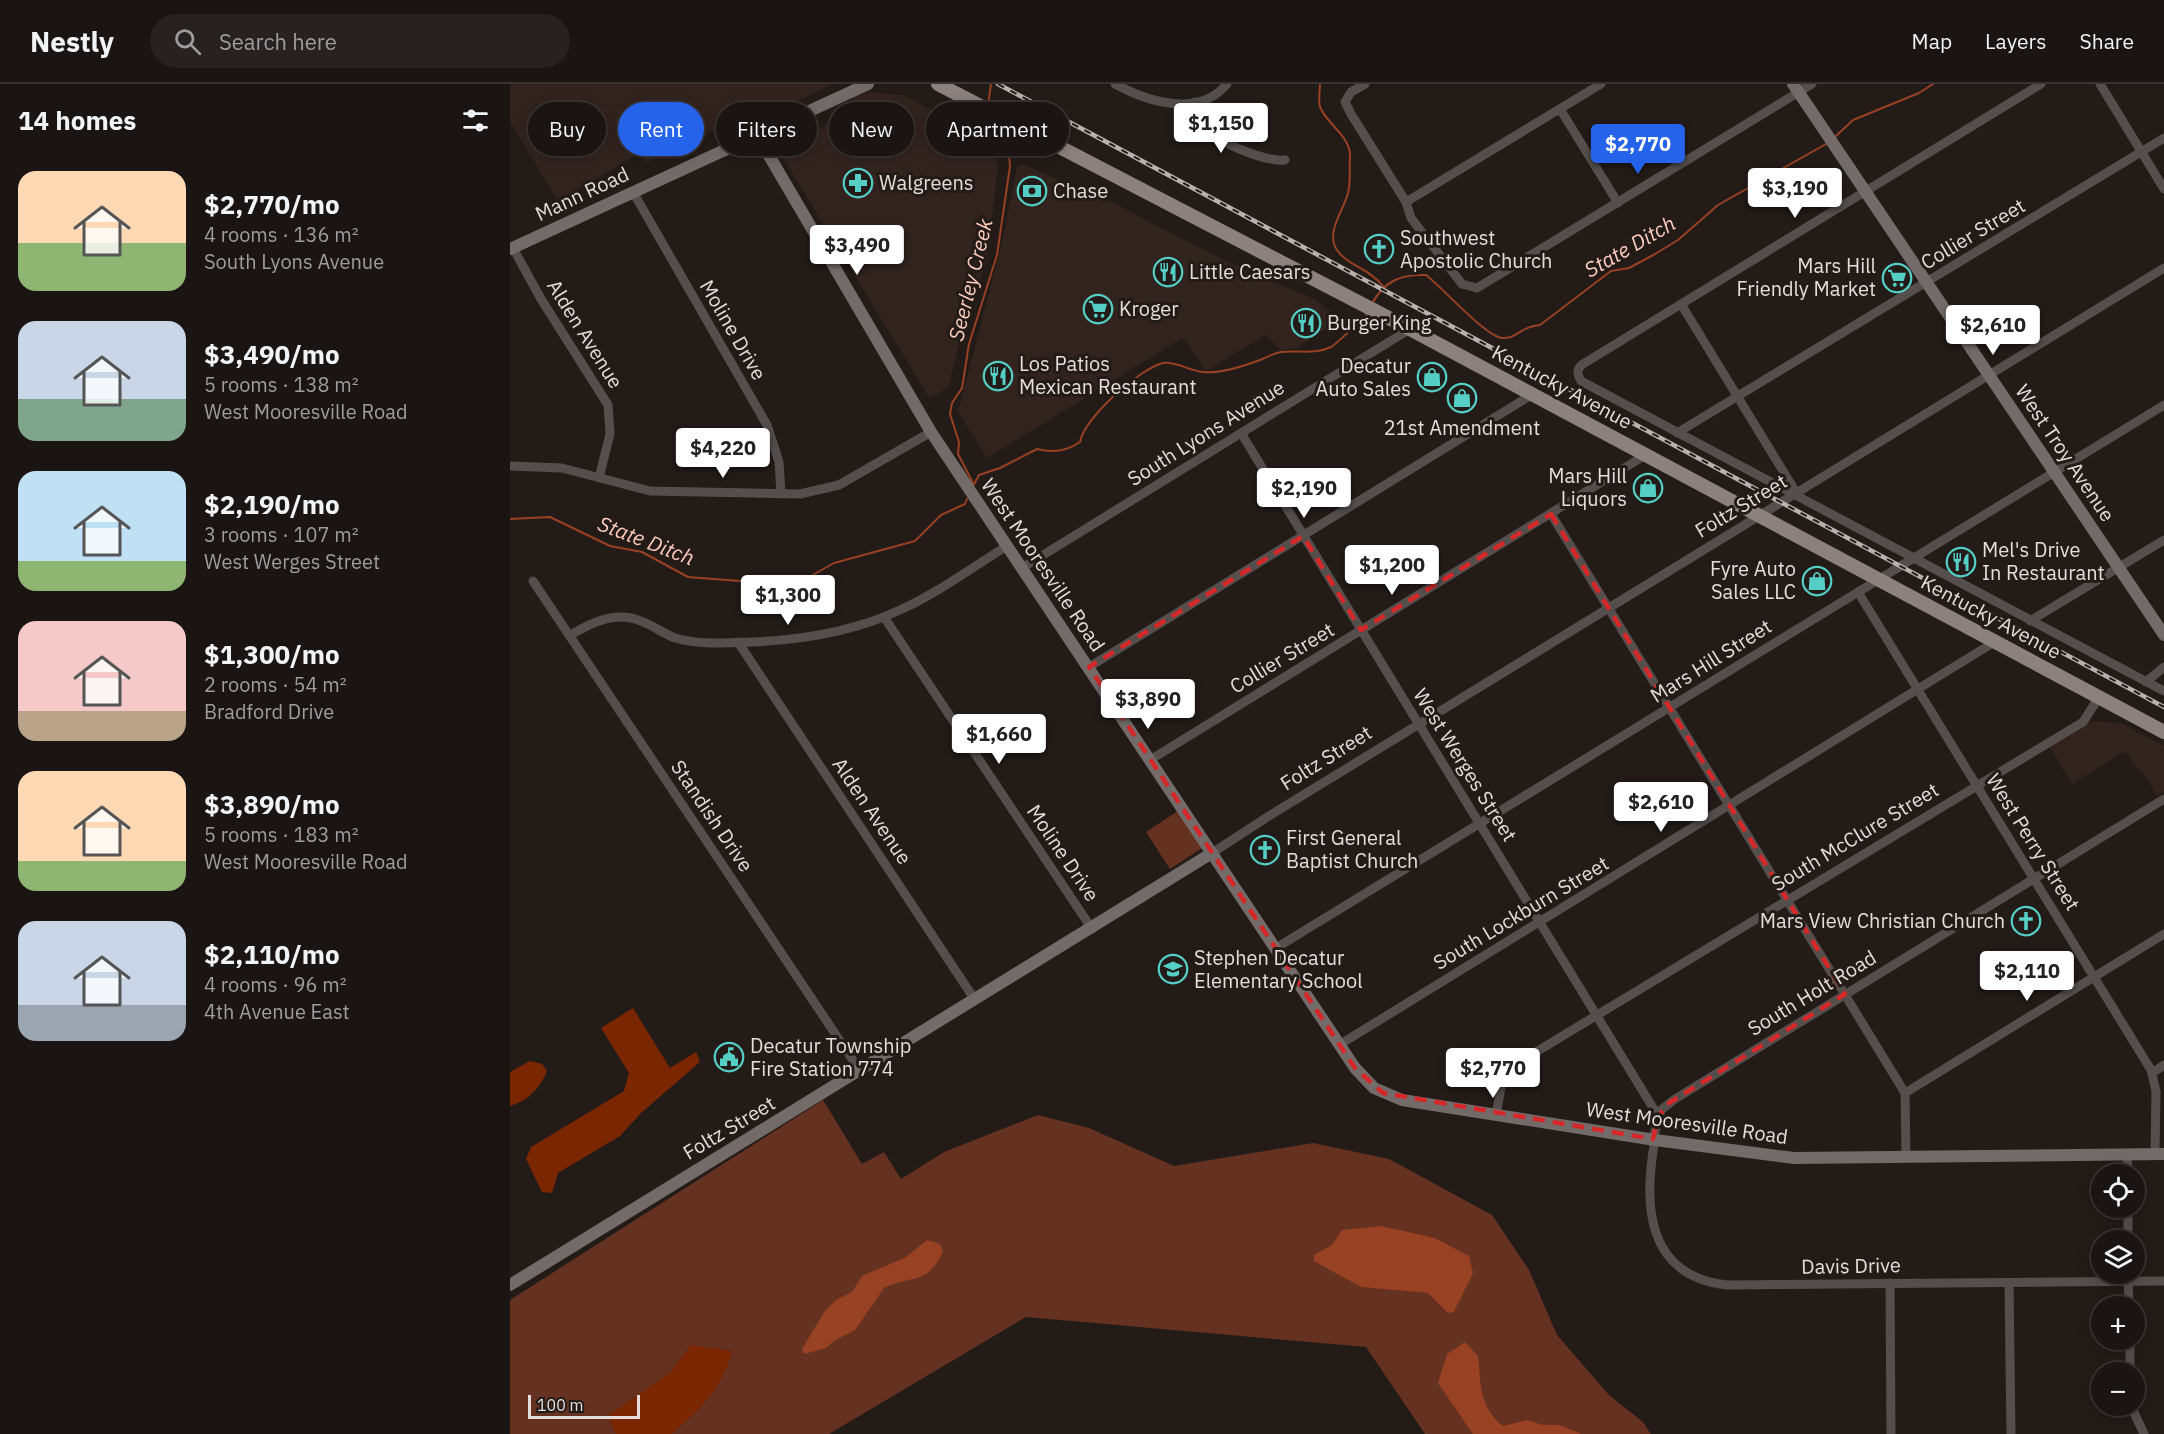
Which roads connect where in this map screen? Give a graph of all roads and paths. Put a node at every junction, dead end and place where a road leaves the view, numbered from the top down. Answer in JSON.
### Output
{"nodes":[{"id":1,"x":867,"y":84,"type":"edge"},
{"id":2,"x":938,"y":84,"type":"edge"},
{"id":3,"x":1115,"y":84,"type":"edge"},
{"id":4,"x":1227,"y":84,"type":"edge"},
{"id":5,"x":1365,"y":84,"type":"edge"},
{"id":6,"x":1601,"y":84,"type":"edge"},
{"id":7,"x":1812,"y":84,"type":"edge"},
{"id":8,"x":2041,"y":84,"type":"edge"},
{"id":9,"x":2100,"y":84,"type":"edge"},
{"id":10,"x":1795,"y":88,"type":"edge"},
{"id":11,"x":1195,"y":102,"type":"junction"},
{"id":12,"x":817,"y":107,"type":"edge"},
{"id":13,"x":1560,"y":109,"type":"junction"},
{"id":14,"x":2164,"y":138,"type":"edge"},
{"id":15,"x":2142,"y":152,"type":"junction"},
{"id":16,"x":716,"y":154,"type":"edge"},
{"id":17,"x":769,"y":156,"type":"edge"},
{"id":18,"x":1285,"y":160,"type":"dead end"},
{"id":19,"x":2164,"y":189,"type":"edge"},
{"id":20,"x":1865,"y":191,"type":"junction"},
{"id":21,"x":633,"y":192,"type":"junction"},
{"id":22,"x":1406,"y":202,"type":"junction"},
{"id":23,"x":1618,"y":203,"type":"junction"},
{"id":24,"x":512,"y":248,"type":"edge"},
{"id":25,"x":2164,"y":268,"type":"edge"},
{"id":26,"x":1927,"y":284,"type":"junction"},
{"id":27,"x":1681,"y":304,"type":"junction"},
{"id":28,"x":1410,"y":329,"type":"junction"},
{"id":29,"x":1989,"y":376,"type":"junction"},
{"id":30,"x":1533,"y":394,"type":"junction"},
{"id":31,"x":1737,"y":398,"type":"junction"},
{"id":32,"x":2164,"y":405,"type":"edge"},
{"id":33,"x":931,"y":432,"type":"junction"},
{"id":34,"x":1240,"y":433,"type":"junction"},
{"id":35,"x":1677,"y":433,"type":"junction"},
{"id":36,"x":1647,"y":454,"type":"junction"},
{"id":37,"x":510,"y":466,"type":"edge"},
{"id":38,"x":2054,"y":472,"type":"junction"},
{"id":39,"x":599,"y":478,"type":"junction"},
{"id":40,"x":781,"y":494,"type":"junction"},
{"id":41,"x":1796,"y":495,"type":"junction"},
{"id":42,"x":1551,"y":514,"type":"junction"},
{"id":43,"x":1761,"y":516,"type":"junction"},
{"id":44,"x":1303,"y":536,"type":"junction"},
{"id":45,"x":2164,"y":540,"type":"edge"},
{"id":46,"x":1007,"y":546,"type":"junction"},
{"id":47,"x":1912,"y":559,"type":"junction"},
{"id":48,"x":1022,"y":568,"type":"junction"},
{"id":49,"x":2118,"y":568,"type":"junction"},
{"id":50,"x":1880,"y":579,"type":"junction"},
{"id":51,"x":533,"y":581,"type":"dead end"},
{"id":52,"x":1858,"y":592,"type":"junction"},
{"id":53,"x":1609,"y":609,"type":"junction"},
{"id":54,"x":884,"y":617,"type":"junction"},
{"id":55,"x":2031,"y":621,"type":"junction"},
{"id":56,"x":1361,"y":630,"type":"junction"},
{"id":57,"x":570,"y":635,"type":"junction"},
{"id":58,"x":2164,"y":635,"type":"edge"},
{"id":59,"x":1996,"y":641,"type":"junction"},
{"id":60,"x":738,"y":642,"type":"junction"},
{"id":61,"x":1089,"y":667,"type":"junction"},
{"id":62,"x":2164,"y":667,"type":"edge"},
{"id":63,"x":2149,"y":678,"type":"junction"},
{"id":64,"x":1918,"y":690,"type":"junction"},
{"id":65,"x":2164,"y":691,"type":"edge"},
{"id":66,"x":2099,"y":697,"type":"junction"},
{"id":67,"x":1669,"y":708,"type":"junction"},
{"id":68,"x":1418,"y":724,"type":"junction"},
{"id":69,"x":2164,"y":732,"type":"edge"},
{"id":70,"x":1150,"y":760,"type":"junction"},
{"id":71,"x":1976,"y":785,"type":"junction"},
{"id":72,"x":2164,"y":799,"type":"edge"},
{"id":73,"x":1730,"y":807,"type":"junction"},
{"id":74,"x":1480,"y":824,"type":"junction"},
{"id":75,"x":1212,"y":853,"type":"junction"},
{"id":76,"x":2034,"y":880,"type":"junction"},
{"id":77,"x":1787,"y":900,"type":"junction"},
{"id":78,"x":1540,"y":923,"type":"junction"},
{"id":79,"x":1092,"y":929,"type":"junction"},
{"id":80,"x":2164,"y":934,"type":"edge"},
{"id":81,"x":1276,"y":948,"type":"junction"},
{"id":82,"x":2094,"y":977,"type":"junction"},
{"id":83,"x":1845,"y":994,"type":"junction"},
{"id":84,"x":975,"y":1000,"type":"junction"},
{"id":85,"x":1597,"y":1015,"type":"junction"},
{"id":86,"x":1340,"y":1045,"type":"junction"},
{"id":87,"x":2164,"y":1065,"type":"edge"},
{"id":88,"x":860,"y":1071,"type":"junction"},
{"id":89,"x":2151,"y":1073,"type":"junction"},
{"id":90,"x":1905,"y":1093,"type":"junction"},
{"id":91,"x":1496,"y":1115,"type":"junction"},
{"id":92,"x":1658,"y":1116,"type":"junction"},
{"id":93,"x":1654,"y":1140,"type":"junction"},
{"id":94,"x":2160,"y":1154,"type":"edge"},
{"id":95,"x":2127,"y":1155,"type":"junction"},
{"id":96,"x":1906,"y":1156,"type":"junction"},
{"id":97,"x":2127,"y":1164,"type":"edge"},
{"id":98,"x":2145,"y":1279,"type":"edge"},
{"id":99,"x":2091,"y":1280,"type":"edge"},
{"id":100,"x":2164,"y":1281,"type":"edge"},
{"id":101,"x":2009,"y":1283,"type":"junction"},
{"id":102,"x":1890,"y":1284,"type":"junction"},
{"id":103,"x":510,"y":1285,"type":"edge"},
{"id":104,"x":2136,"y":1416,"type":"edge"},
{"id":105,"x":1891,"y":1434,"type":"edge"},
{"id":106,"x":2011,"y":1434,"type":"edge"},
{"id":107,"x":2144,"y":1434,"type":"edge"}],
"edges":[{"from":1,"to":12,"type":"main road","name":"Mann Road"},
{"from":2,"to":28,"type":"main road","name":"Kentucky Avenue"},
{"from":3,"to":11,"type":"street"},
{"from":4,"to":11,"type":"street"},
{"from":5,"to":22,"type":"street"},
{"from":6,"to":13,"type":"street"},
{"from":7,"to":10,"type":"street"},
{"from":8,"to":20,"type":"street"},
{"from":9,"to":15,"type":"street"},
{"from":10,"to":20,"type":"main road","name":"West Troy Avenue"},
{"from":10,"to":23,"type":"street"},
{"from":11,"to":18,"type":"street"},
{"from":13,"to":22,"type":"street"},
{"from":13,"to":23,"type":"street"},
{"from":14,"to":15,"type":"street","name":"Collier Street"},
{"from":15,"to":19,"type":"street"},
{"from":15,"to":26,"type":"street","name":"Collier Street"},
{"from":16,"to":21,"type":"main road","name":"Mann Road"},
{"from":17,"to":33,"type":"main road","name":"West Mooresville Road"},
{"from":20,"to":26,"type":"main road","name":"West Troy Avenue"},
{"from":20,"to":27,"type":"street"},
{"from":21,"to":24,"type":"main road","name":"Mann Road"},
{"from":21,"to":40,"type":"street","name":"Moline Drive"},
{"from":22,"to":23,"type":"street"},
{"from":24,"to":39,"type":"street","name":"Alden Avenue"},
{"from":25,"to":29,"type":"street","name":"Foltz Street"},
{"from":26,"to":29,"type":"main road","name":"West Troy Avenue"},
{"from":26,"to":31,"type":"street","name":"Collier Street"},
{"from":27,"to":31,"type":"street"},
{"from":27,"to":35,"type":"street"},
{"from":28,"to":30,"type":"main road","name":"Kentucky Avenue"},
{"from":28,"to":34,"type":"street","name":"South Lyons Avenue"},
{"from":29,"to":38,"type":"main road","name":"West Troy Avenue"},
{"from":29,"to":41,"type":"street","name":"Foltz Street"},
{"from":30,"to":36,"type":"main road","name":"Kentucky Avenue"},
{"from":30,"to":44,"type":"street"},
{"from":31,"to":35,"type":"street","name":"Collier Street"},
{"from":31,"to":41,"type":"street"},
{"from":32,"to":38,"type":"street","name":"Mars Hill Street"},
{"from":33,"to":40,"type":"street"},
{"from":33,"to":46,"type":"main road","name":"West Mooresville Road"},
{"from":34,"to":44,"type":"street","name":"West Werges Street"},
{"from":34,"to":48,"type":"street","name":"South Lyons Avenue"},
{"from":35,"to":41,"type":"street"},
{"from":36,"to":42,"type":"street","name":"Collier Street"},
{"from":36,"to":43,"type":"main road","name":"Kentucky Avenue"},
{"from":37,"to":39,"type":"street"},
{"from":38,"to":47,"type":"street","name":"Mars Hill Street"},
{"from":38,"to":49,"type":"main road","name":"West Troy Avenue"},
{"from":39,"to":40,"type":"street"},
{"from":41,"to":43,"type":"street","name":"Foltz Street"},
{"from":41,"to":47,"type":"street"},
{"from":42,"to":53,"type":"street"},
{"from":42,"to":56,"type":"street","name":"Collier Street"},
{"from":43,"to":50,"type":"main road","name":"Kentucky Avenue"},
{"from":43,"to":53,"type":"street","name":"Foltz Street"},
{"from":44,"to":56,"type":"street","name":"West Werges Street"},
{"from":44,"to":61,"type":"street"},
{"from":45,"to":49,"type":"street"},
{"from":46,"to":48,"type":"main road","name":"West Mooresville Road"},
{"from":46,"to":54,"type":"street"},
{"from":47,"to":50,"type":"street","name":"Mars Hill Street"},
{"from":47,"to":55,"type":"street"},
{"from":48,"to":61,"type":"main road","name":"West Mooresville Road"},
{"from":49,"to":55,"type":"street"},
{"from":49,"to":58,"type":"main road","name":"West Troy Avenue"},
{"from":50,"to":52,"type":"street","name":"Mars Hill Street"},
{"from":50,"to":59,"type":"main road","name":"Kentucky Avenue"},
{"from":51,"to":57,"type":"street","name":"Standish Drive"},
{"from":52,"to":64,"type":"street","name":"West Perry Street"},
{"from":52,"to":67,"type":"street","name":"Mars Hill Street"},
{"from":53,"to":67,"type":"street"},
{"from":53,"to":68,"type":"street","name":"Foltz Street"},
{"from":54,"to":60,"type":"street"},
{"from":54,"to":79,"type":"street","name":"Moline Drive"},
{"from":55,"to":63,"type":"street"},
{"from":56,"to":68,"type":"street","name":"West Werges Street"},
{"from":56,"to":70,"type":"street","name":"Collier Street"},
{"from":57,"to":60,"type":"street"},
{"from":57,"to":88,"type":"street","name":"Standish Drive"},
{"from":59,"to":64,"type":"street","name":"South Lockburn Street"},
{"from":59,"to":66,"type":"main road","name":"Kentucky Avenue"},
{"from":60,"to":84,"type":"street","name":"Alden Avenue"},
{"from":61,"to":70,"type":"main road","name":"West Mooresville Road"},
{"from":62,"to":63,"type":"street"},
{"from":63,"to":65,"type":"street"},
{"from":64,"to":71,"type":"street","name":"West Perry Street"},
{"from":64,"to":73,"type":"street","name":"South Lockburn Street"},
{"from":66,"to":69,"type":"main road","name":"Kentucky Avenue"},
{"from":66,"to":71,"type":"street","name":"South McClure Street"},
{"from":67,"to":73,"type":"street"},
{"from":67,"to":74,"type":"street","name":"Mars Hill Street"},
{"from":68,"to":74,"type":"street","name":"West Werges Street"},
{"from":68,"to":75,"type":"street","name":"Foltz Street"},
{"from":70,"to":75,"type":"main road","name":"West Mooresville Road"},
{"from":71,"to":76,"type":"street","name":"West Perry Street"},
{"from":71,"to":77,"type":"street","name":"South McClure Street"},
{"from":72,"to":76,"type":"street","name":"South Holt Road"},
{"from":73,"to":77,"type":"street"},
{"from":73,"to":78,"type":"street","name":"South Lockburn Street"},
{"from":74,"to":78,"type":"street","name":"West Werges Street"},
{"from":74,"to":81,"type":"street","name":"Mars Hill Street"},
{"from":75,"to":79,"type":"main road","name":"Foltz Street"},
{"from":75,"to":81,"type":"main road","name":"West Mooresville Road"},
{"from":76,"to":82,"type":"street","name":"West Perry Street"},
{"from":76,"to":83,"type":"street","name":"South Holt Road"},
{"from":77,"to":83,"type":"street"},
{"from":77,"to":85,"type":"street","name":"South McClure Street"},
{"from":78,"to":85,"type":"street","name":"West Werges Street"},
{"from":78,"to":86,"type":"street","name":"South Lockburn Street"},
{"from":79,"to":84,"type":"main road","name":"Foltz Street"},
{"from":80,"to":82,"type":"street"},
{"from":81,"to":86,"type":"main road","name":"West Mooresville Road"},
{"from":82,"to":89,"type":"street","name":"West Perry Street"},
{"from":82,"to":90,"type":"street"},
{"from":83,"to":90,"type":"street"},
{"from":83,"to":92,"type":"street","name":"South Holt Road"},
{"from":84,"to":88,"type":"main road","name":"Foltz Street"},
{"from":85,"to":91,"type":"street","name":"South McClure Street"},
{"from":85,"to":92,"type":"street","name":"West Werges Street"},
{"from":86,"to":91,"type":"main road","name":"West Mooresville Road"},
{"from":87,"to":89,"type":"street"},
{"from":88,"to":103,"type":"main road","name":"Foltz Street"},
{"from":89,"to":94,"type":"street","name":"West Perry Street"},
{"from":90,"to":96,"type":"street"},
{"from":91,"to":93,"type":"main road","name":"West Mooresville Road"},
{"from":92,"to":93,"type":"street"},
{"from":93,"to":96,"type":"main road","name":"West Mooresville Road"},
{"from":93,"to":102,"type":"street","name":"Davis Drive"},
{"from":94,"to":95,"type":"main road","name":"West Mooresville Road"},
{"from":95,"to":96,"type":"main road","name":"West Mooresville Road"},
{"from":95,"to":97,"type":"street"},
{"from":98,"to":100,"type":"street","name":"Davis Drive"},
{"from":99,"to":101,"type":"street","name":"Davis Drive"},
{"from":101,"to":102,"type":"street","name":"Davis Drive"},
{"from":101,"to":106,"type":"street"},
{"from":102,"to":105,"type":"street"},
{"from":104,"to":107,"type":"street"}]}
